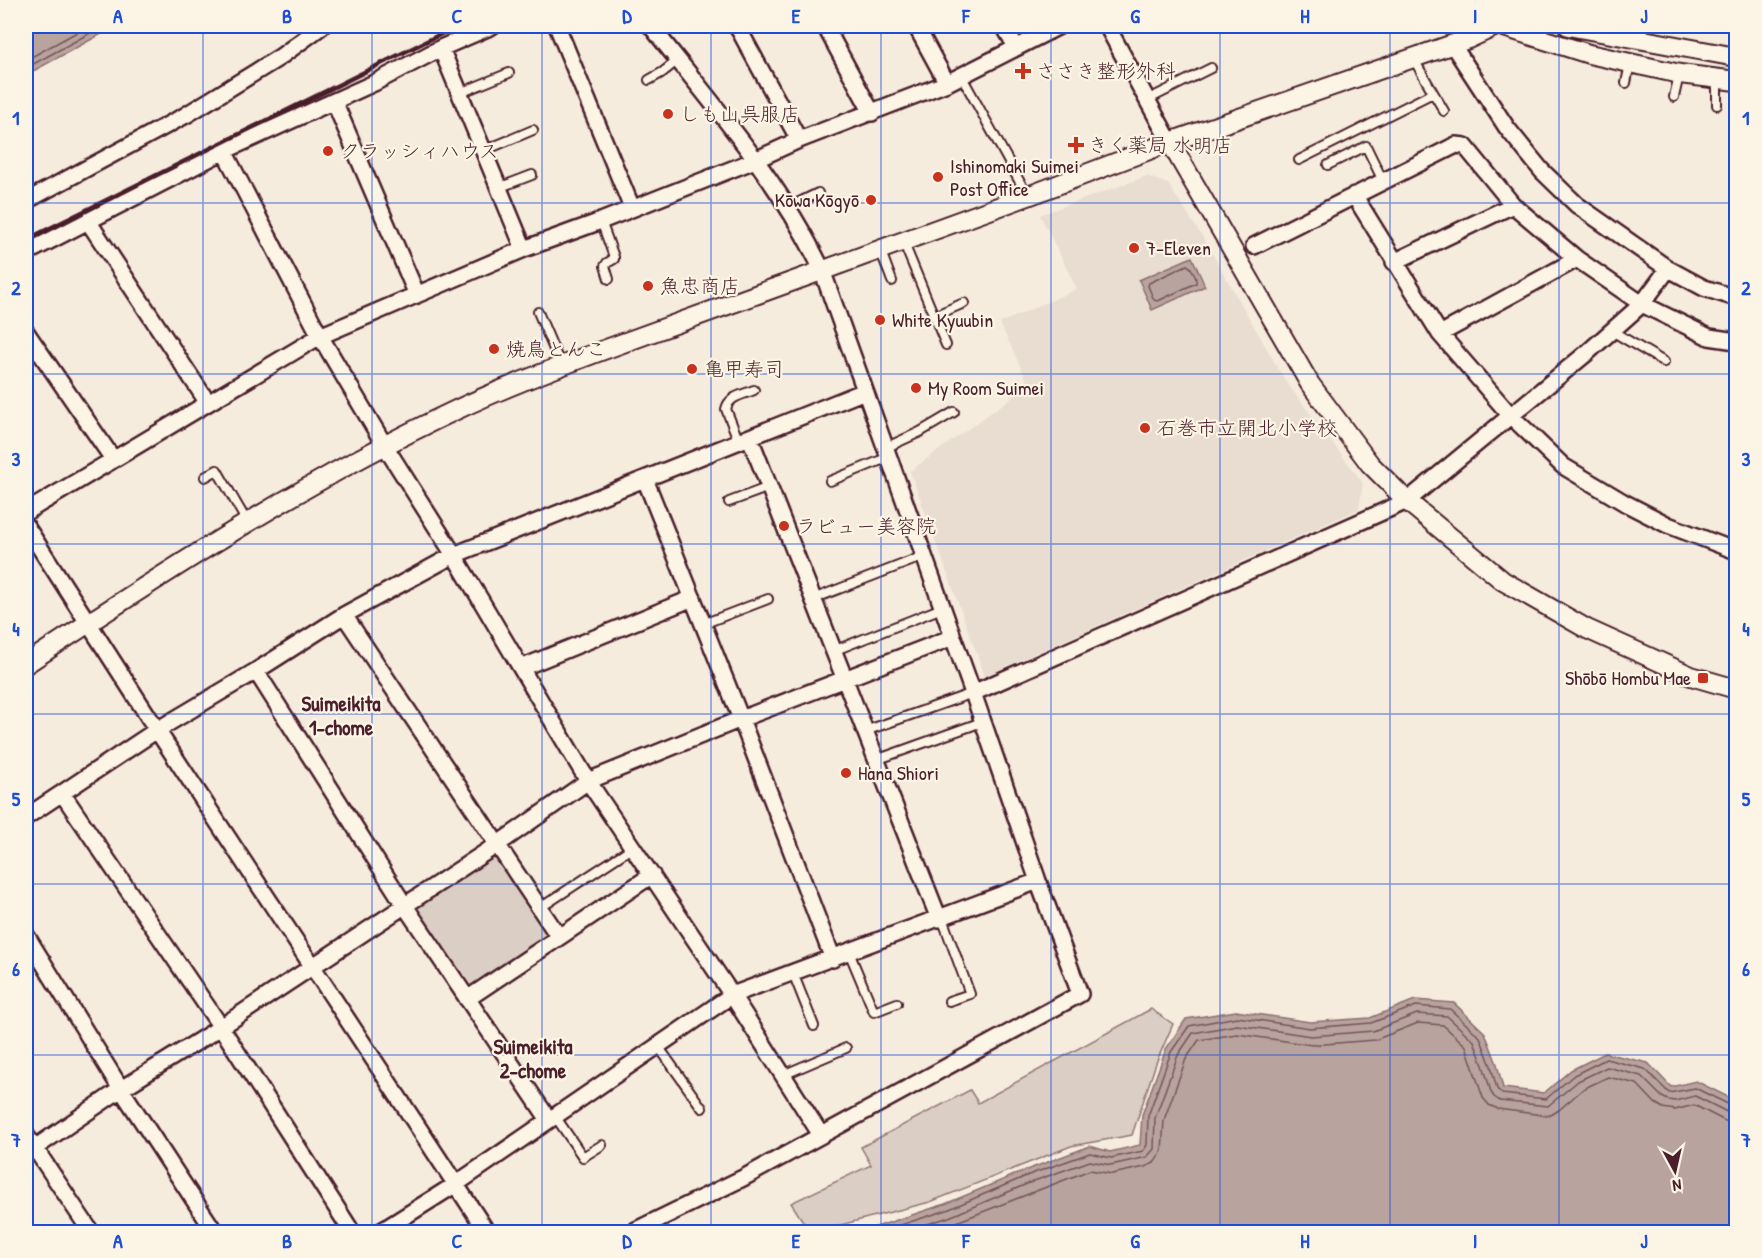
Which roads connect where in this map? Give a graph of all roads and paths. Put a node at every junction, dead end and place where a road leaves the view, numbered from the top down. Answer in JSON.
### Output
{"nodes":[{"id":1,"x":322,"y":26,"type":"edge"},
{"id":2,"x":492,"y":26,"type":"edge"},
{"id":3,"x":557,"y":26,"type":"edge"},
{"id":4,"x":651,"y":26,"type":"edge"},
{"id":5,"x":737,"y":26,"type":"edge"},
{"id":6,"x":825,"y":26,"type":"edge"},
{"id":7,"x":916,"y":26,"type":"edge"},
{"id":8,"x":1004,"y":26,"type":"edge"},
{"id":9,"x":1059,"y":26,"type":"edge"},
{"id":10,"x":1107,"y":26,"type":"edge"},
{"id":11,"x":1496,"y":26,"type":"edge"},
{"id":12,"x":1501,"y":26,"type":"edge"},
{"id":13,"x":1568,"y":26,"type":"edge"},
{"id":14,"x":1452,"y":44,"type":"junction"},
{"id":15,"x":1016,"y":47,"type":"junction"},
{"id":16,"x":441,"y":48,"type":"junction"},
{"id":17,"x":1413,"y":57,"type":"junction"},
{"id":18,"x":1737,"y":57,"type":"edge"},
{"id":19,"x":678,"y":60,"type":"junction"},
{"id":20,"x":1630,"y":63,"type":"junction"},
{"id":21,"x":1211,"y":68,"type":"dead end"},
{"id":22,"x":508,"y":73,"type":"dead end"},
{"id":23,"x":1680,"y":74,"type":"junction"},
{"id":24,"x":962,"y":77,"type":"junction"},
{"id":25,"x":1717,"y":78,"type":"junction"},
{"id":26,"x":649,"y":80,"type":"dead end"},
{"id":27,"x":1737,"y":81,"type":"edge"},
{"id":28,"x":947,"y":83,"type":"junction"},
{"id":29,"x":1626,"y":83,"type":"dead end"},
{"id":30,"x":460,"y":93,"type":"junction"},
{"id":31,"x":1433,"y":93,"type":"junction"},
{"id":32,"x":1674,"y":97,"type":"dead end"},
{"id":33,"x":1147,"y":100,"type":"junction"},
{"id":34,"x":334,"y":101,"type":"junction"},
{"id":35,"x":1717,"y":105,"type":"dead end"},
{"id":36,"x":1444,"y":111,"type":"dead end"},
{"id":37,"x":872,"y":113,"type":"junction"},
{"id":38,"x":533,"y":130,"type":"dead end"},
{"id":39,"x":799,"y":140,"type":"junction"},
{"id":40,"x":1170,"y":142,"type":"junction"},
{"id":41,"x":225,"y":151,"type":"junction"},
{"id":42,"x":483,"y":151,"type":"junction"},
{"id":43,"x":755,"y":160,"type":"junction"},
{"id":44,"x":1299,"y":160,"type":"dead end"},
{"id":45,"x":1328,"y":165,"type":"dead end"},
{"id":46,"x":532,"y":174,"type":"dead end"},
{"id":47,"x":1383,"y":181,"type":"junction"},
{"id":48,"x":498,"y":188,"type":"junction"},
{"id":49,"x":818,"y":193,"type":"dead end"},
{"id":50,"x":1354,"y":195,"type":"junction"},
{"id":51,"x":1028,"y":196,"type":"junction"},
{"id":52,"x":26,"y":201,"type":"edge"},
{"id":53,"x":1513,"y":205,"type":"junction"},
{"id":54,"x":789,"y":207,"type":"junction"},
{"id":55,"x":632,"y":208,"type":"junction"},
{"id":56,"x":601,"y":220,"type":"junction"},
{"id":57,"x":88,"y":221,"type":"junction"},
{"id":58,"x":903,"y":241,"type":"junction"},
{"id":59,"x":1254,"y":246,"type":"dead end"},
{"id":60,"x":524,"y":249,"type":"junction"},
{"id":61,"x":880,"y":249,"type":"junction"},
{"id":62,"x":26,"y":252,"type":"edge"},
{"id":63,"x":1577,"y":260,"type":"junction"},
{"id":64,"x":1394,"y":262,"type":"junction"},
{"id":65,"x":1668,"y":269,"type":"junction"},
{"id":66,"x":822,"y":270,"type":"junction"},
{"id":67,"x":609,"y":279,"type":"dead end"},
{"id":68,"x":892,"y":281,"type":"dead end"},
{"id":69,"x":417,"y":295,"type":"junction"},
{"id":70,"x":1737,"y":298,"type":"edge"},
{"id":71,"x":963,"y":303,"type":"dead end"},
{"id":72,"x":1642,"y":303,"type":"junction"},
{"id":73,"x":538,"y":312,"type":"dead end"},
{"id":74,"x":934,"y":316,"type":"junction"},
{"id":75,"x":1612,"y":331,"type":"junction"},
{"id":76,"x":26,"y":332,"type":"edge"},
{"id":77,"x":1440,"y":334,"type":"junction"},
{"id":78,"x":320,"y":336,"type":"junction"},
{"id":79,"x":1737,"y":341,"type":"edge"},
{"id":80,"x":946,"y":345,"type":"dead end"},
{"id":81,"x":1664,"y":362,"type":"dead end"},
{"id":82,"x":561,"y":366,"type":"junction"},
{"id":83,"x":754,"y":390,"type":"dead end"},
{"id":84,"x":865,"y":391,"type":"junction"},
{"id":85,"x":208,"y":403,"type":"junction"},
{"id":86,"x":954,"y":412,"type":"dead end"},
{"id":87,"x":1511,"y":416,"type":"junction"},
{"id":88,"x":745,"y":440,"type":"junction"},
{"id":89,"x":386,"y":446,"type":"junction"},
{"id":90,"x":887,"y":453,"type":"junction"},
{"id":91,"x":113,"y":459,"type":"junction"},
{"id":92,"x":204,"y":477,"type":"dead end"},
{"id":93,"x":645,"y":479,"type":"junction"},
{"id":94,"x":830,"y":481,"type":"dead end"},
{"id":95,"x":769,"y":487,"type":"junction"},
{"id":96,"x":1407,"y":501,"type":"junction"},
{"id":97,"x":729,"y":502,"type":"dead end"},
{"id":98,"x":26,"y":512,"type":"edge"},
{"id":99,"x":248,"y":523,"type":"junction"},
{"id":100,"x":26,"y":526,"type":"edge"},
{"id":101,"x":1737,"y":552,"type":"edge"},
{"id":102,"x":454,"y":555,"type":"junction"},
{"id":103,"x":924,"y":556,"type":"junction"},
{"id":104,"x":693,"y":598,"type":"junction"},
{"id":105,"x":768,"y":599,"type":"dead end"},
{"id":106,"x":813,"y":599,"type":"junction"},
{"id":107,"x":942,"y":608,"type":"junction"},
{"id":108,"x":344,"y":615,"type":"junction"},
{"id":109,"x":87,"y":623,"type":"junction"},
{"id":110,"x":703,"y":624,"type":"junction"},
{"id":111,"x":953,"y":637,"type":"junction"},
{"id":112,"x":833,"y":651,"type":"junction"},
{"id":113,"x":26,"y":664,"type":"edge"},
{"id":114,"x":521,"y":668,"type":"junction"},
{"id":115,"x":256,"y":671,"type":"junction"},
{"id":116,"x":844,"y":680,"type":"junction"},
{"id":117,"x":1737,"y":689,"type":"edge"},
{"id":118,"x":973,"y":693,"type":"junction"},
{"id":119,"x":741,"y":719,"type":"junction"},
{"id":120,"x":982,"y":722,"type":"junction"},
{"id":121,"x":157,"y":730,"type":"junction"},
{"id":122,"x":865,"y":731,"type":"junction"},
{"id":123,"x":876,"y":760,"type":"junction"},
{"id":124,"x":588,"y":781,"type":"junction"},
{"id":125,"x":62,"y":793,"type":"junction"},
{"id":126,"x":26,"y":817,"type":"edge"},
{"id":127,"x":498,"y":844,"type":"junction"},
{"id":128,"x":633,"y":847,"type":"junction"},
{"id":129,"x":652,"y":875,"type":"junction"},
{"id":130,"x":1038,"y":881,"type":"junction"},
{"id":131,"x":405,"y":906,"type":"junction"},
{"id":132,"x":540,"y":908,"type":"junction"},
{"id":133,"x":940,"y":918,"type":"junction"},
{"id":134,"x":26,"y":935,"type":"edge"},
{"id":135,"x":559,"y":937,"type":"junction"},
{"id":136,"x":849,"y":952,"type":"junction"},
{"id":137,"x":833,"y":958,"type":"junction"},
{"id":138,"x":313,"y":966,"type":"junction"},
{"id":139,"x":793,"y":973,"type":"junction"},
{"id":140,"x":732,"y":995,"type":"junction"},
{"id":141,"x":467,"y":999,"type":"junction"},
{"id":142,"x":949,"y":1001,"type":"dead end"},
{"id":143,"x":897,"y":1003,"type":"dead end"},
{"id":144,"x":814,"y":1026,"type":"dead end"},
{"id":145,"x":221,"y":1027,"type":"junction"},
{"id":146,"x":658,"y":1046,"type":"junction"},
{"id":147,"x":846,"y":1048,"type":"dead end"},
{"id":148,"x":783,"y":1075,"type":"junction"},
{"id":149,"x":121,"y":1089,"type":"junction"},
{"id":150,"x":702,"y":1108,"type":"dead end"},
{"id":151,"x":552,"y":1118,"type":"junction"},
{"id":152,"x":26,"y":1135,"type":"edge"},
{"id":153,"x":821,"y":1135,"type":"junction"},
{"id":154,"x":602,"y":1145,"type":"dead end"},
{"id":155,"x":30,"y":1151,"type":"edge"},
{"id":156,"x":456,"y":1184,"type":"junction"},
{"id":157,"x":91,"y":1233,"type":"edge"},
{"id":158,"x":215,"y":1233,"type":"edge"},
{"id":159,"x":352,"y":1233,"type":"edge"},
{"id":160,"x":380,"y":1233,"type":"edge"},
{"id":161,"x":487,"y":1233,"type":"edge"},
{"id":162,"x":632,"y":1233,"type":"edge"}],
"edges":[{"from":1,"to":52,"type":"street"},
{"from":2,"to":16,"type":"street"},
{"from":3,"to":55,"type":"street"},
{"from":4,"to":19,"type":"street"},
{"from":5,"to":39,"type":"street"},
{"from":6,"to":37,"type":"street"},
{"from":7,"to":28,"type":"street"},
{"from":8,"to":15,"type":"street"},
{"from":9,"to":15,"type":"street"},
{"from":10,"to":33,"type":"street"},
{"from":11,"to":14,"type":"street"},
{"from":12,"to":20,"type":"street"},
{"from":13,"to":18,"type":"street"},
{"from":14,"to":17,"type":"street"},
{"from":14,"to":65,"type":"street"},
{"from":15,"to":24,"type":"street"},
{"from":16,"to":30,"type":"street"},
{"from":16,"to":34,"type":"street"},
{"from":17,"to":31,"type":"lane"},
{"from":17,"to":40,"type":"street"},
{"from":19,"to":26,"type":"lane"},
{"from":19,"to":43,"type":"street"},
{"from":20,"to":23,"type":"street"},
{"from":20,"to":29,"type":"lane"},
{"from":21,"to":33,"type":"lane"},
{"from":22,"to":30,"type":"lane"},
{"from":23,"to":25,"type":"street"},
{"from":23,"to":32,"type":"lane"},
{"from":24,"to":28,"type":"street"},
{"from":24,"to":51,"type":"lane"},
{"from":25,"to":27,"type":"street"},
{"from":25,"to":35,"type":"lane"},
{"from":28,"to":37,"type":"street"},
{"from":30,"to":42,"type":"street"},
{"from":31,"to":36,"type":"lane"},
{"from":31,"to":44,"type":"lane"},
{"from":33,"to":40,"type":"street"},
{"from":34,"to":41,"type":"street"},
{"from":34,"to":69,"type":"street"},
{"from":37,"to":39,"type":"street"},
{"from":38,"to":42,"type":"lane"},
{"from":39,"to":43,"type":"street"},
{"from":40,"to":51,"type":"street"},
{"from":40,"to":96,"type":"street"},
{"from":41,"to":57,"type":"street"},
{"from":41,"to":78,"type":"street"},
{"from":42,"to":48,"type":"street"},
{"from":43,"to":54,"type":"street"},
{"from":43,"to":55,"type":"street"},
{"from":45,"to":47,"type":"lane"},
{"from":46,"to":48,"type":"lane"},
{"from":47,"to":50,"type":"street"},
{"from":47,"to":53,"type":"street"},
{"from":48,"to":60,"type":"street"},
{"from":49,"to":54,"type":"lane"},
{"from":50,"to":59,"type":"street"},
{"from":50,"to":64,"type":"street"},
{"from":51,"to":58,"type":"street"},
{"from":53,"to":63,"type":"street"},
{"from":53,"to":64,"type":"street"},
{"from":54,"to":66,"type":"street"},
{"from":55,"to":56,"type":"street"},
{"from":56,"to":60,"type":"street"},
{"from":56,"to":67,"type":"lane"},
{"from":57,"to":62,"type":"street"},
{"from":57,"to":85,"type":"street"},
{"from":58,"to":61,"type":"street"},
{"from":58,"to":74,"type":"lane"},
{"from":60,"to":69,"type":"street"},
{"from":61,"to":66,"type":"street"},
{"from":61,"to":68,"type":"lane"},
{"from":63,"to":72,"type":"street"},
{"from":63,"to":77,"type":"street"},
{"from":64,"to":77,"type":"street"},
{"from":65,"to":70,"type":"street"},
{"from":65,"to":72,"type":"street"},
{"from":66,"to":82,"type":"street"},
{"from":66,"to":84,"type":"street"},
{"from":69,"to":78,"type":"street"},
{"from":71,"to":74,"type":"lane"},
{"from":72,"to":75,"type":"street"},
{"from":72,"to":79,"type":"street"},
{"from":73,"to":82,"type":"lane"},
{"from":74,"to":80,"type":"lane"},
{"from":75,"to":81,"type":"lane"},
{"from":75,"to":87,"type":"street"},
{"from":76,"to":91,"type":"street"},
{"from":77,"to":87,"type":"street"},
{"from":78,"to":85,"type":"street"},
{"from":78,"to":89,"type":"street"},
{"from":82,"to":89,"type":"street"},
{"from":83,"to":88,"type":"lane"},
{"from":84,"to":88,"type":"street"},
{"from":84,"to":90,"type":"street"},
{"from":85,"to":91,"type":"street"},
{"from":86,"to":90,"type":"lane"},
{"from":87,"to":96,"type":"street"},
{"from":87,"to":101,"type":"street"},
{"from":88,"to":93,"type":"street"},
{"from":88,"to":95,"type":"street"},
{"from":89,"to":99,"type":"street"},
{"from":89,"to":102,"type":"street"},
{"from":90,"to":94,"type":"lane"},
{"from":90,"to":103,"type":"street"},
{"from":91,"to":98,"type":"street"},
{"from":92,"to":99,"type":"lane"},
{"from":93,"to":102,"type":"street"},
{"from":93,"to":104,"type":"street"},
{"from":95,"to":97,"type":"lane"},
{"from":95,"to":106,"type":"street"},
{"from":96,"to":117,"type":"street"},
{"from":96,"to":118,"type":"street"},
{"from":99,"to":109,"type":"street"},
{"from":100,"to":109,"type":"street"},
{"from":102,"to":108,"type":"street"},
{"from":102,"to":114,"type":"street"},
{"from":103,"to":106,"type":"lane"},
{"from":103,"to":107,"type":"street"},
{"from":104,"to":110,"type":"street"},
{"from":104,"to":114,"type":"street"},
{"from":105,"to":110,"type":"lane"},
{"from":106,"to":112,"type":"street"},
{"from":107,"to":111,"type":"street"},
{"from":107,"to":112,"type":"lane"},
{"from":108,"to":115,"type":"street"},
{"from":108,"to":127,"type":"street"},
{"from":109,"to":113,"type":"street"},
{"from":109,"to":121,"type":"street"},
{"from":110,"to":119,"type":"street"},
{"from":111,"to":116,"type":"street"},
{"from":111,"to":118,"type":"street"},
{"from":112,"to":116,"type":"street"},
{"from":114,"to":124,"type":"street"},
{"from":115,"to":121,"type":"street"},
{"from":115,"to":131,"type":"street"},
{"from":116,"to":119,"type":"street"},
{"from":116,"to":122,"type":"street"},
{"from":118,"to":120,"type":"street"},
{"from":118,"to":122,"type":"lane"},
{"from":119,"to":124,"type":"street"},
{"from":119,"to":137,"type":"street"},
{"from":120,"to":123,"type":"lane"},
{"from":120,"to":130,"type":"street"},
{"from":121,"to":125,"type":"street"},
{"from":121,"to":138,"type":"street"},
{"from":122,"to":123,"type":"street"},
{"from":123,"to":133,"type":"street"},
{"from":124,"to":127,"type":"street"},
{"from":124,"to":128,"type":"street"},
{"from":125,"to":126,"type":"street"},
{"from":125,"to":145,"type":"street"},
{"from":127,"to":131,"type":"street"},
{"from":127,"to":132,"type":"street"},
{"from":128,"to":129,"type":"street"},
{"from":128,"to":132,"type":"lane"},
{"from":129,"to":135,"type":"street"},
{"from":129,"to":140,"type":"street"},
{"from":130,"to":133,"type":"street"},
{"from":130,"to":153,"type":"street"},
{"from":131,"to":138,"type":"street"},
{"from":131,"to":141,"type":"street"},
{"from":132,"to":135,"type":"street"},
{"from":133,"to":136,"type":"street"},
{"from":133,"to":142,"type":"lane"},
{"from":134,"to":149,"type":"street"},
{"from":135,"to":141,"type":"street"},
{"from":136,"to":137,"type":"street"},
{"from":136,"to":143,"type":"lane"},
{"from":137,"to":139,"type":"street"},
{"from":138,"to":145,"type":"street"},
{"from":138,"to":156,"type":"street"},
{"from":139,"to":140,"type":"street"},
{"from":139,"to":144,"type":"lane"},
{"from":140,"to":146,"type":"street"},
{"from":140,"to":148,"type":"street"},
{"from":141,"to":151,"type":"street"},
{"from":145,"to":149,"type":"street"},
{"from":145,"to":159,"type":"street"},
{"from":146,"to":150,"type":"lane"},
{"from":146,"to":151,"type":"street"},
{"from":147,"to":148,"type":"lane"},
{"from":148,"to":153,"type":"street"},
{"from":149,"to":155,"type":"street"},
{"from":149,"to":158,"type":"street"},
{"from":151,"to":154,"type":"lane"},
{"from":151,"to":156,"type":"street"},
{"from":152,"to":155,"type":"street"},
{"from":153,"to":162,"type":"street"},
{"from":155,"to":157,"type":"street"},
{"from":156,"to":160,"type":"street"},
{"from":156,"to":161,"type":"street"}]}
